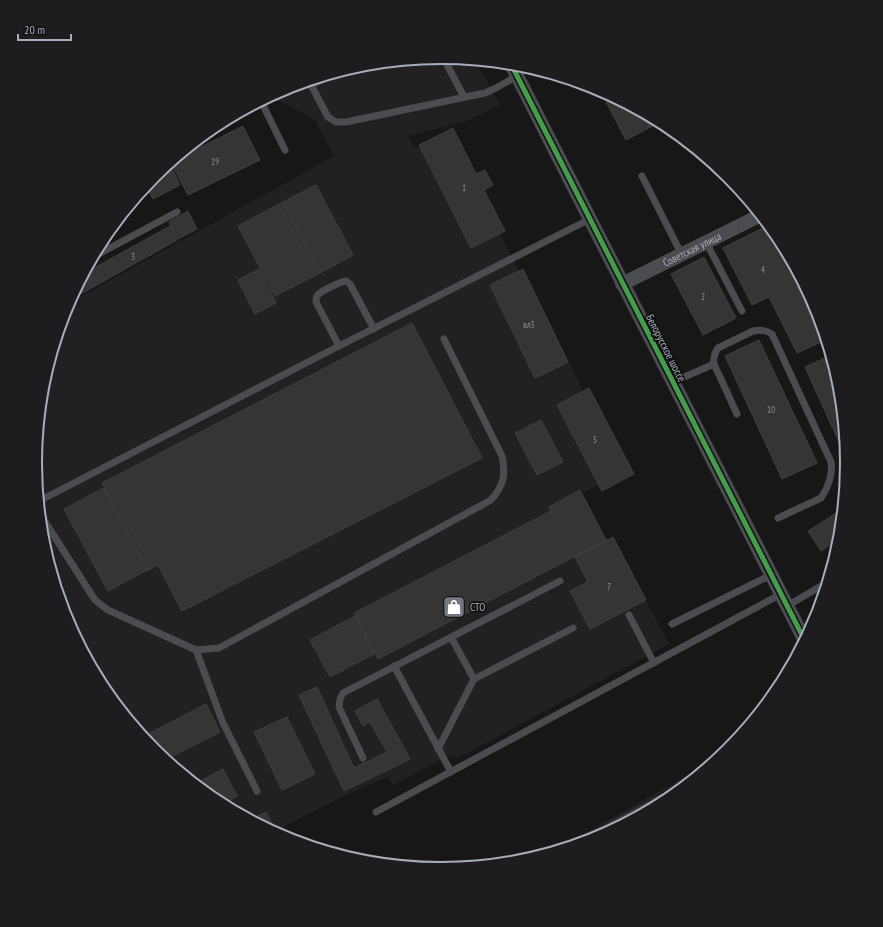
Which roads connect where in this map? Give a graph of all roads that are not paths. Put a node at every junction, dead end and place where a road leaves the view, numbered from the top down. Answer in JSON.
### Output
{"nodes":[{"id":1,"x":447,"y":64,"type":"edge"},
{"id":2,"x":513,"y":71,"type":"edge"},
{"id":3,"x":515,"y":71,"type":"edge"},
{"id":4,"x":311,"y":86,"type":"edge"},
{"id":5,"x":464,"y":98,"type":"junction"},
{"id":6,"x":263,"y":106,"type":"edge"},
{"id":7,"x":285,"y":150,"type":"dead end"},
{"id":8,"x":642,"y":176,"type":"dead end"},
{"id":9,"x":177,"y":212,"type":"dead end"},
{"id":10,"x":756,"y":217,"type":"edge"},
{"id":11,"x":590,"y":219,"type":"junction"},
{"id":12,"x":706,"y":242,"type":"junction"},
{"id":13,"x":103,"y":251,"type":"edge"},
{"id":14,"x":682,"y":254,"type":"junction"},
{"id":15,"x":622,"y":284,"type":"junction"},
{"id":16,"x":742,"y":311,"type":"dead end"},
{"id":17,"x":374,"y":328,"type":"junction"},
{"id":18,"x":444,"y":339,"type":"dead end"},
{"id":19,"x":340,"y":346,"type":"junction"},
{"id":20,"x":714,"y":364,"type":"junction"},
{"id":21,"x":672,"y":382,"type":"junction"},
{"id":22,"x":737,"y":414,"type":"dead end"},
{"id":23,"x":44,"y":499,"type":"edge"},
{"id":24,"x":778,"y":518,"type":"dead end"},
{"id":25,"x":47,"y":524,"type":"edge"},
{"id":26,"x":771,"y":575,"type":"junction"},
{"id":27,"x":560,"y":580,"type":"dead end"},
{"id":28,"x":822,"y":584,"type":"edge"},
{"id":29,"x":784,"y":600,"type":"junction"},
{"id":30,"x":629,"y":615,"type":"dead end"},
{"id":31,"x":672,"y":624,"type":"dead end"},
{"id":32,"x":573,"y":628,"type":"dead end"},
{"id":33,"x":802,"y":635,"type":"edge"},
{"id":34,"x":451,"y":637,"type":"junction"},
{"id":35,"x":196,"y":650,"type":"junction"},
{"id":36,"x":654,"y":663,"type":"junction"},
{"id":37,"x":394,"y":666,"type":"junction"},
{"id":38,"x":474,"y":679,"type":"junction"},
{"id":39,"x":438,"y":749,"type":"junction"},
{"id":40,"x":363,"y":758,"type":"dead end"},
{"id":41,"x":451,"y":772,"type":"junction"},
{"id":42,"x":257,"y":791,"type":"dead end"},
{"id":43,"x":376,"y":812,"type":"dead end"}],
"edges":[{"from":1,"to":5,"type":"lane"},
{"from":2,"to":5,"type":"lane"},
{"from":3,"to":11,"type":"street","name":"Белорусское шоссе"},
{"from":4,"to":5,"type":"lane"},
{"from":6,"to":7,"type":"lane"},
{"from":8,"to":14,"type":"lane"},
{"from":9,"to":13,"type":"lane"},
{"from":10,"to":12,"type":"street","name":"Советская улица"},
{"from":11,"to":15,"type":"street","name":"Белорусское шоссе"},
{"from":11,"to":17,"type":"lane"},
{"from":12,"to":14,"type":"street","name":"Советская улица"},
{"from":12,"to":16,"type":"lane"},
{"from":14,"to":15,"type":"street","name":"Советская улица"},
{"from":15,"to":21,"type":"street","name":"Белорусское шоссе"},
{"from":17,"to":19,"type":"lane"},
{"from":17,"to":19,"type":"lane"},
{"from":18,"to":35,"type":"lane"},
{"from":19,"to":23,"type":"lane"},
{"from":20,"to":21,"type":"lane"},
{"from":20,"to":22,"type":"lane"},
{"from":20,"to":24,"type":"lane"},
{"from":21,"to":26,"type":"street","name":"Белорусское шоссе"},
{"from":25,"to":35,"type":"lane"},
{"from":26,"to":29,"type":"street","name":"Белорусское шоссе"},
{"from":26,"to":31,"type":"lane"},
{"from":27,"to":34,"type":"lane"},
{"from":28,"to":29,"type":"lane"},
{"from":29,"to":33,"type":"street","name":"Белорусское шоссе"},
{"from":29,"to":36,"type":"lane"},
{"from":30,"to":36,"type":"lane"},
{"from":32,"to":38,"type":"lane"},
{"from":34,"to":37,"type":"lane"},
{"from":34,"to":38,"type":"lane"},
{"from":35,"to":42,"type":"lane"},
{"from":36,"to":41,"type":"lane"},
{"from":37,"to":39,"type":"lane"},
{"from":37,"to":40,"type":"lane"},
{"from":38,"to":39,"type":"lane"},
{"from":39,"to":41,"type":"lane"},
{"from":41,"to":43,"type":"lane"}]}
